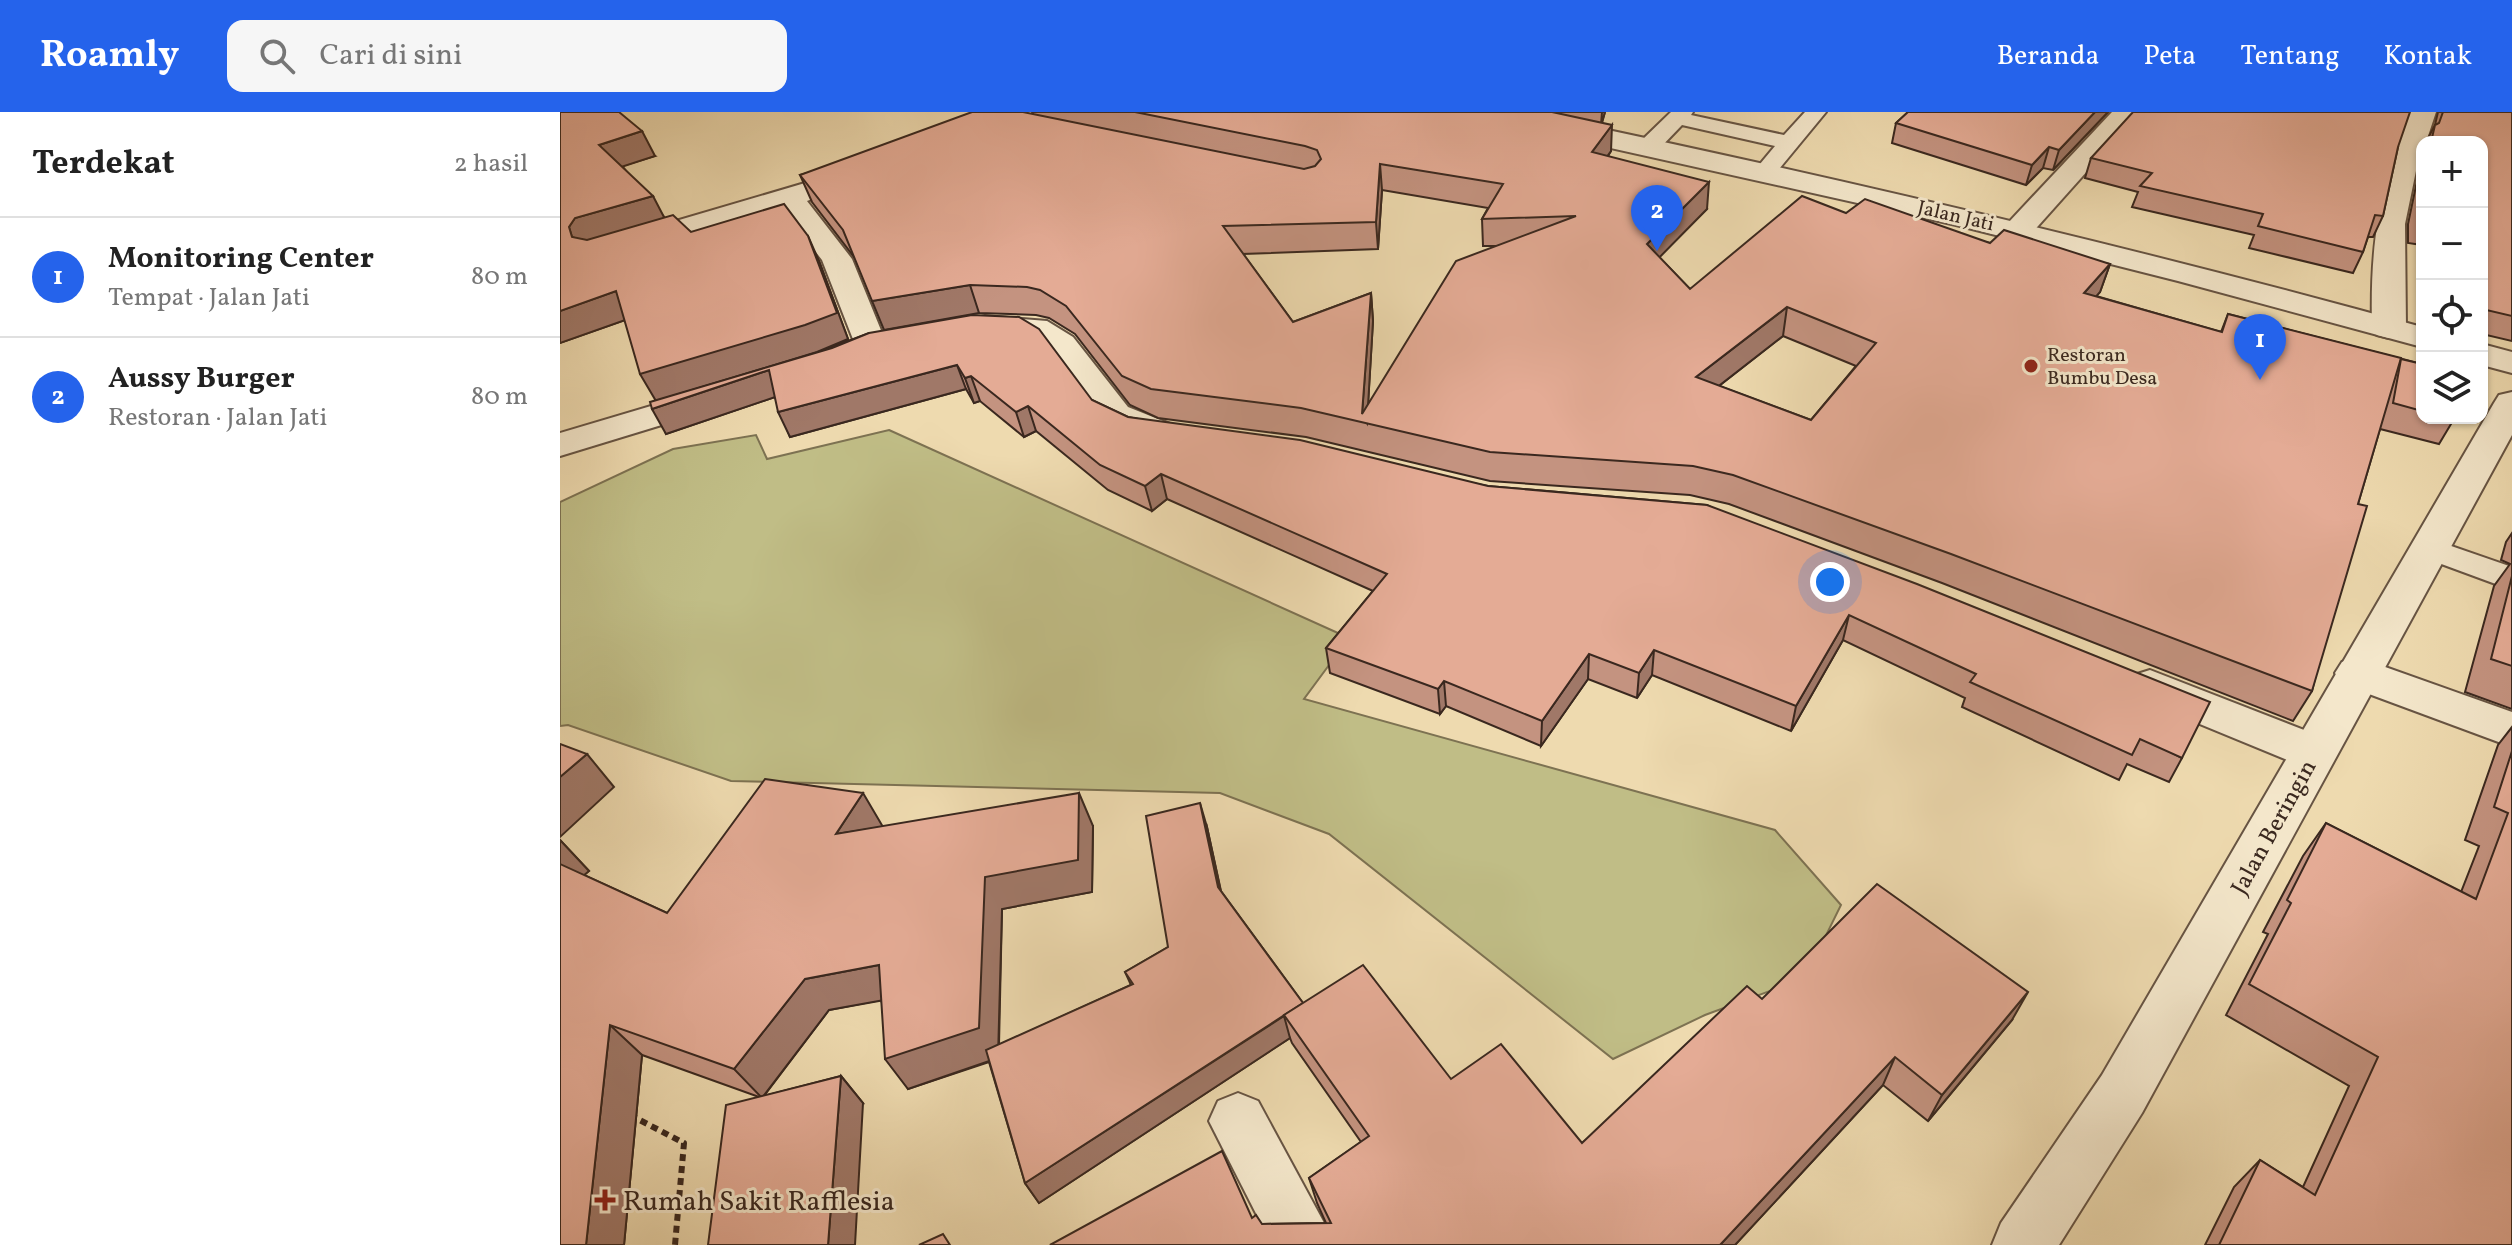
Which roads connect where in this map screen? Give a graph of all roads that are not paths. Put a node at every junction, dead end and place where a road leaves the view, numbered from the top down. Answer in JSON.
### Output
{"nodes":[{"id":1,"x":1485,"y":112,"type":"edge"},
{"id":2,"x":1816,"y":112,"type":"edge"},
{"id":3,"x":2127,"y":112,"type":"edge"},
{"id":4,"x":2423,"y":112,"type":"edge"},
{"id":5,"x":1690,"y":115,"type":"edge"},
{"id":6,"x":1790,"y":143,"type":"junction"},
{"id":7,"x":1656,"y":147,"type":"junction"},
{"id":8,"x":889,"y":160,"type":"edge"},
{"id":9,"x":1766,"y":170,"type":"junction"},
{"id":10,"x":789,"y":197,"type":"junction"},
{"id":11,"x":2019,"y":229,"type":"junction"},
{"id":12,"x":601,"y":254,"type":"edge"},
{"id":13,"x":2389,"y":328,"type":"junction"},
{"id":14,"x":953,"y":331,"type":"edge"},
{"id":15,"x":2416,"y":335,"type":"edge"},
{"id":16,"x":911,"y":338,"type":"edge"},
{"id":17,"x":2488,"y":356,"type":"edge"},
{"id":18,"x":2512,"y":363,"type":"edge"},
{"id":19,"x":742,"y":389,"type":"edge"},
{"id":20,"x":2512,"y":403,"type":"edge"},
{"id":21,"x":1199,"y":440,"type":"edge"},
{"id":22,"x":560,"y":445,"type":"edge"},
{"id":23,"x":2428,"y":548,"type":"junction"},
{"id":24,"x":2512,"y":579,"type":"edge"},
{"id":25,"x":2113,"y":671,"type":"edge"},
{"id":26,"x":2357,"y":673,"type":"junction"},
{"id":27,"x":2512,"y":730,"type":"edge"},
{"id":28,"x":2314,"y":753,"type":"junction"},
{"id":29,"x":1238,"y":1121,"type":"dead end"},
{"id":30,"x":1305,"y":1245,"type":"edge"},
{"id":31,"x":2023,"y":1245,"type":"edge"}],
"edges":[{"from":1,"to":7,"type":"street","name":"Jalan Jati"},
{"from":2,"to":6,"type":"lane"},
{"from":3,"to":11,"type":"street"},
{"from":4,"to":13,"type":"street"},
{"from":5,"to":6,"type":"lane"},
{"from":5,"to":7,"type":"lane"},
{"from":6,"to":9,"type":"lane"},
{"from":7,"to":9,"type":"street","name":"Jalan Jati"},
{"from":8,"to":10,"type":"street"},
{"from":9,"to":11,"type":"street","name":"Jalan Jati"},
{"from":10,"to":12,"type":"street"},
{"from":10,"to":16,"type":"street"},
{"from":11,"to":13,"type":"street","name":"Jalan Jati"},
{"from":13,"to":15,"type":"street","name":"Jalan Jati"},
{"from":14,"to":21,"type":"street"},
{"from":17,"to":18,"type":"street"},
{"from":19,"to":22,"type":"street"},
{"from":20,"to":23,"type":"street","name":"Jalan Beringin"},
{"from":23,"to":24,"type":"lane"},
{"from":23,"to":26,"type":"street","name":"Jalan Beringin"},
{"from":25,"to":28,"type":"street"},
{"from":26,"to":27,"type":"street"},
{"from":26,"to":28,"type":"street","name":"Jalan Beringin"},
{"from":28,"to":31,"type":"street","name":"Jalan Beringin"},
{"from":29,"to":30,"type":"street"}]}
